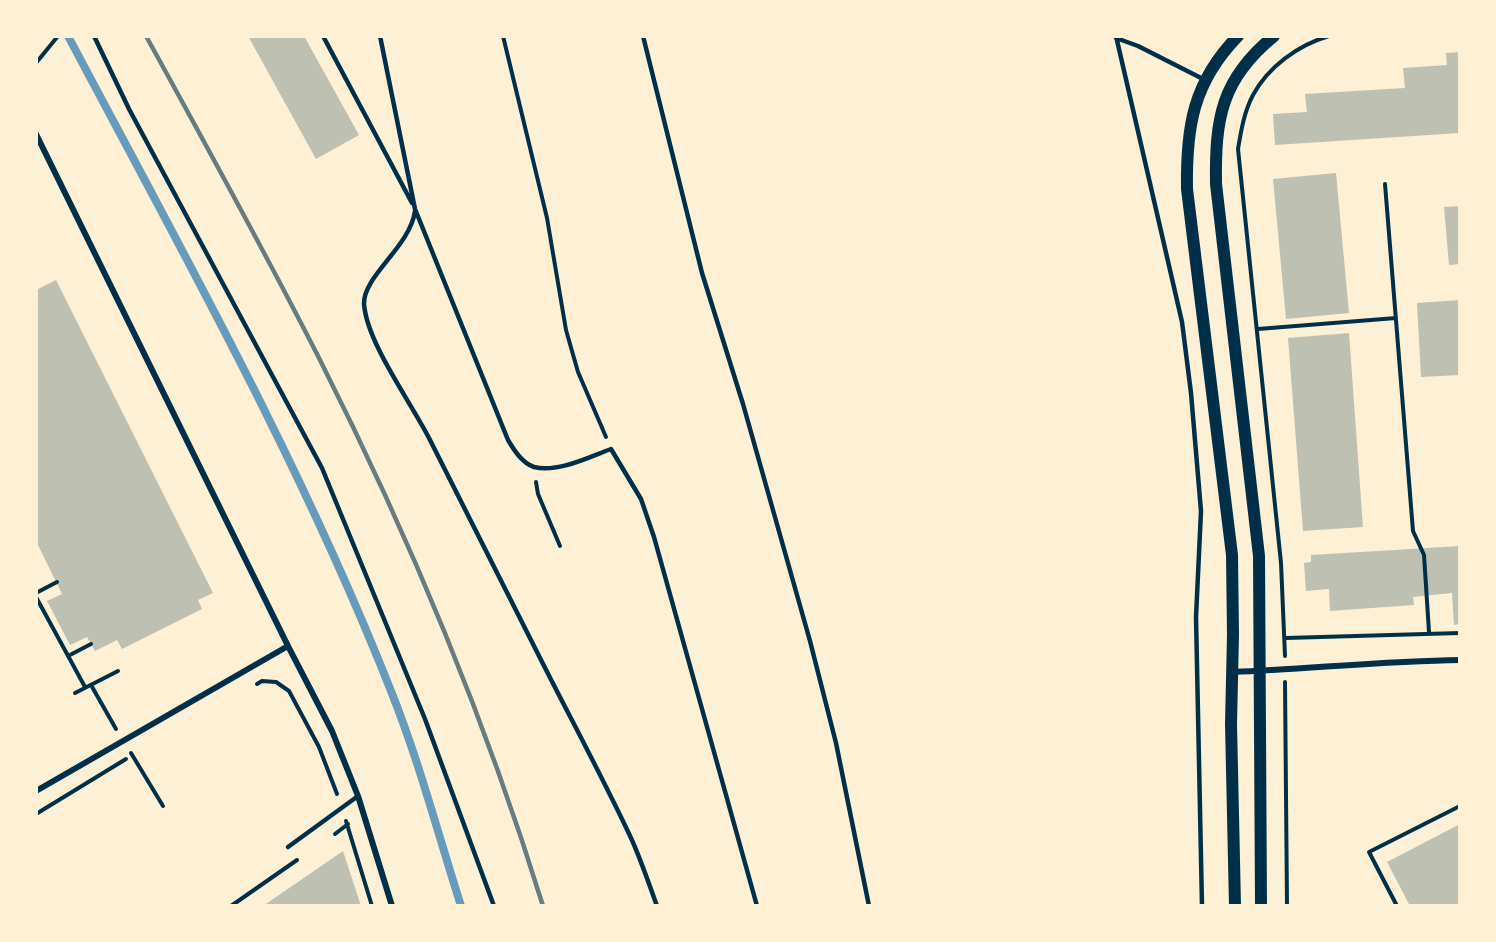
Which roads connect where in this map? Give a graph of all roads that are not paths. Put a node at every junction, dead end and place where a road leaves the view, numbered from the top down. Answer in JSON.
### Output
{"nodes":[{"id":1,"x":94,"y":36,"type":"edge"},
{"id":2,"x":323,"y":36,"type":"edge"},
{"id":3,"x":380,"y":36,"type":"edge"},
{"id":4,"x":643,"y":36,"type":"edge"},
{"id":5,"x":1238,"y":36,"type":"edge"},
{"id":6,"x":1275,"y":36,"type":"edge"},
{"id":7,"x":1116,"y":37,"type":"edge"},
{"id":8,"x":1205,"y":80,"type":"junction"},
{"id":9,"x":36,"y":134,"type":"edge"},
{"id":10,"x":415,"y":209,"type":"junction"},
{"id":11,"x":288,"y":646,"type":"junction"},
{"id":12,"x":1460,"y":660,"type":"edge"},
{"id":13,"x":1260,"y":671,"type":"junction"},
{"id":14,"x":1233,"y":672,"type":"junction"},
{"id":15,"x":36,"y":791,"type":"edge"},
{"id":16,"x":358,"y":796,"type":"junction"},
{"id":17,"x":288,"y":847,"type":"dead end"},
{"id":18,"x":392,"y":906,"type":"edge"},
{"id":19,"x":494,"y":906,"type":"edge"},
{"id":20,"x":657,"y":906,"type":"edge"},
{"id":21,"x":757,"y":906,"type":"edge"},
{"id":22,"x":869,"y":906,"type":"edge"},
{"id":23,"x":1202,"y":906,"type":"edge"},
{"id":24,"x":1235,"y":906,"type":"edge"},
{"id":25,"x":1261,"y":906,"type":"edge"}],
"edges":[{"from":1,"to":19,"type":"lane"},
{"from":2,"to":10,"type":"lane"},
{"from":3,"to":10,"type":"lane"},
{"from":4,"to":22,"type":"lane"},
{"from":5,"to":8,"type":"main road"},
{"from":6,"to":13,"type":"main road"},
{"from":7,"to":8,"type":"lane"},
{"from":7,"to":23,"type":"lane"},
{"from":8,"to":14,"type":"main road"},
{"from":9,"to":11,"type":"street"},
{"from":10,"to":20,"type":"lane"},
{"from":10,"to":21,"type":"lane"},
{"from":11,"to":15,"type":"street"},
{"from":11,"to":16,"type":"street"},
{"from":12,"to":13,"type":"street"},
{"from":13,"to":14,"type":"street"},
{"from":13,"to":25,"type":"main road"},
{"from":14,"to":24,"type":"main road"},
{"from":16,"to":17,"type":"lane"},
{"from":16,"to":18,"type":"street"}]}
